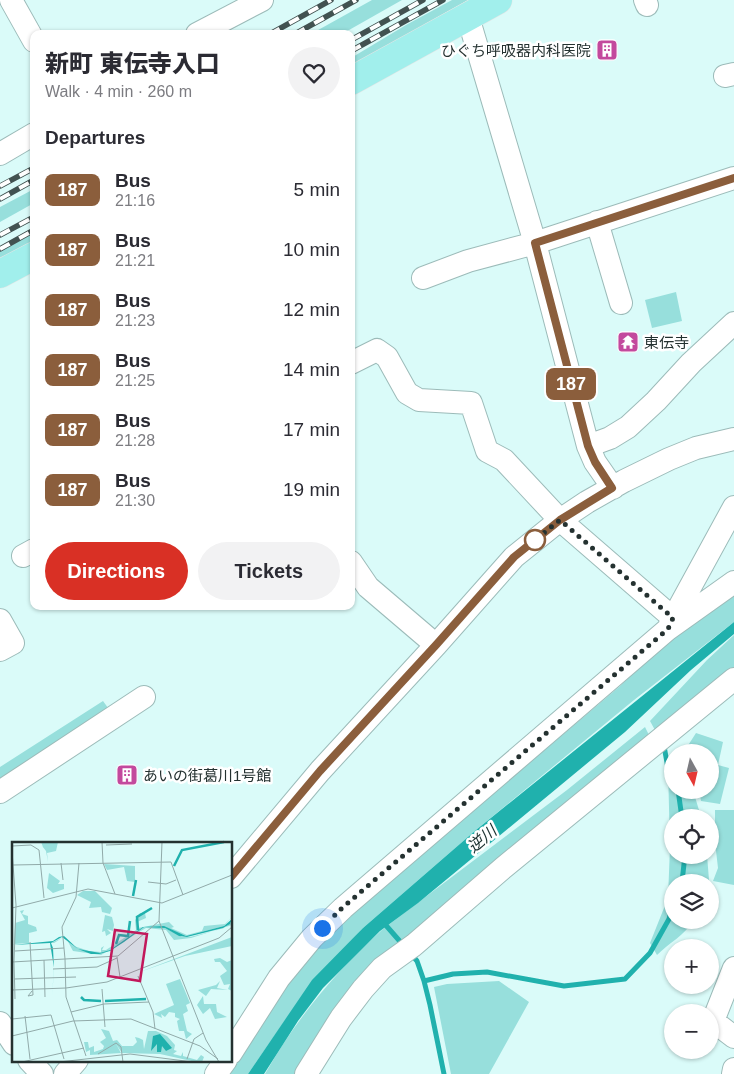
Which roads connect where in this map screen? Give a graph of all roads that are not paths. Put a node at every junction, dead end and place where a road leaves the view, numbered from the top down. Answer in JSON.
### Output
{"nodes":[{"id":1,"x":262,"y":0,"type":"edge"},
{"id":2,"x":498,"y":0,"type":"edge"},
{"id":3,"x":18,"y":2,"type":"edge"},
{"id":4,"x":468,"y":17,"type":"junction"},
{"id":5,"x":205,"y":30,"type":"edge"},
{"id":6,"x":30,"y":31,"type":"edge"},
{"id":7,"x":355,"y":79,"type":"edge"},
{"id":8,"x":30,"y":136,"type":"edge"},
{"id":9,"x":0,"y":154,"type":"edge"},
{"id":10,"x":734,"y":178,"type":"edge"},
{"id":11,"x":597,"y":222,"type":"junction"},
{"id":12,"x":535,"y":243,"type":"junction"},
{"id":13,"x":30,"y":258,"type":"edge"},
{"id":14,"x":0,"y":274,"type":"edge"},
{"id":15,"x":423,"y":278,"type":"dead end"},
{"id":16,"x":621,"y":303,"type":"dead end"},
{"id":17,"x":734,"y":323,"type":"edge"},
{"id":18,"x":355,"y":361,"type":"edge"},
{"id":19,"x":734,"y":439,"type":"edge"},
{"id":20,"x":588,"y":446,"type":"junction"},
{"id":21,"x":612,"y":488,"type":"junction"},
{"id":22,"x":734,"y":507,"type":"edge"},
{"id":23,"x":560,"y":520,"type":"junction"},
{"id":24,"x":355,"y":568,"type":"edge"},
{"id":25,"x":734,"y":582,"type":"edge"},
{"id":26,"x":0,"y":620,"type":"edge"},
{"id":27,"x":670,"y":624,"type":"junction"},
{"id":28,"x":436,"y":645,"type":"junction"},
{"id":29,"x":0,"y":650,"type":"edge"},
{"id":30,"x":734,"y":679,"type":"edge"},
{"id":31,"x":144,"y":697,"type":"dead end"},
{"id":32,"x":0,"y":792,"type":"edge"},
{"id":33,"x":232,"y":876,"type":"edge"},
{"id":34,"x":734,"y":968,"type":"edge"},
{"id":35,"x":0,"y":1023,"type":"edge"},
{"id":36,"x":734,"y":1037,"type":"edge"},
{"id":37,"x":12,"y":1041,"type":"edge"},
{"id":38,"x":232,"y":1051,"type":"edge"},
{"id":39,"x":31,"y":1062,"type":"edge"},
{"id":40,"x":75,"y":1062,"type":"edge"},
{"id":41,"x":225,"y":1062,"type":"edge"},
{"id":42,"x":734,"y":1069,"type":"edge"},
{"id":43,"x":42,"y":1074,"type":"edge"},
{"id":44,"x":65,"y":1074,"type":"edge"},
{"id":45,"x":216,"y":1074,"type":"edge"},
{"id":46,"x":306,"y":1074,"type":"edge"},
{"id":47,"x":733,"y":1074,"type":"edge"}],
"edges":[{"from":1,"to":5,"type":"street"},
{"from":2,"to":4,"type":"main road"},
{"from":3,"to":6,"type":"street"},
{"from":4,"to":7,"type":"main road"},
{"from":4,"to":12,"type":"street"},
{"from":8,"to":9,"type":"street"},
{"from":10,"to":11,"type":"street"},
{"from":11,"to":12,"type":"street"},
{"from":11,"to":16,"type":"street"},
{"from":12,"to":15,"type":"street"},
{"from":12,"to":20,"type":"street"},
{"from":13,"to":14,"type":"main road"},
{"from":17,"to":20,"type":"street"},
{"from":18,"to":23,"type":"street"},
{"from":19,"to":21,"type":"street"},
{"from":20,"to":21,"type":"street"},
{"from":21,"to":23,"type":"street"},
{"from":22,"to":27,"type":"street"},
{"from":23,"to":27,"type":"street"},
{"from":23,"to":28,"type":"street"},
{"from":24,"to":28,"type":"street"},
{"from":25,"to":27,"type":"street"},
{"from":26,"to":29,"type":"street"},
{"from":27,"to":38,"type":"street"},
{"from":28,"to":33,"type":"street"},
{"from":30,"to":46,"type":"street"},
{"from":31,"to":32,"type":"street"},
{"from":34,"to":36,"type":"street"},
{"from":35,"to":37,"type":"street"},
{"from":39,"to":43,"type":"street"},
{"from":40,"to":44,"type":"street"},
{"from":41,"to":45,"type":"street"},
{"from":42,"to":47,"type":"street"}]}
